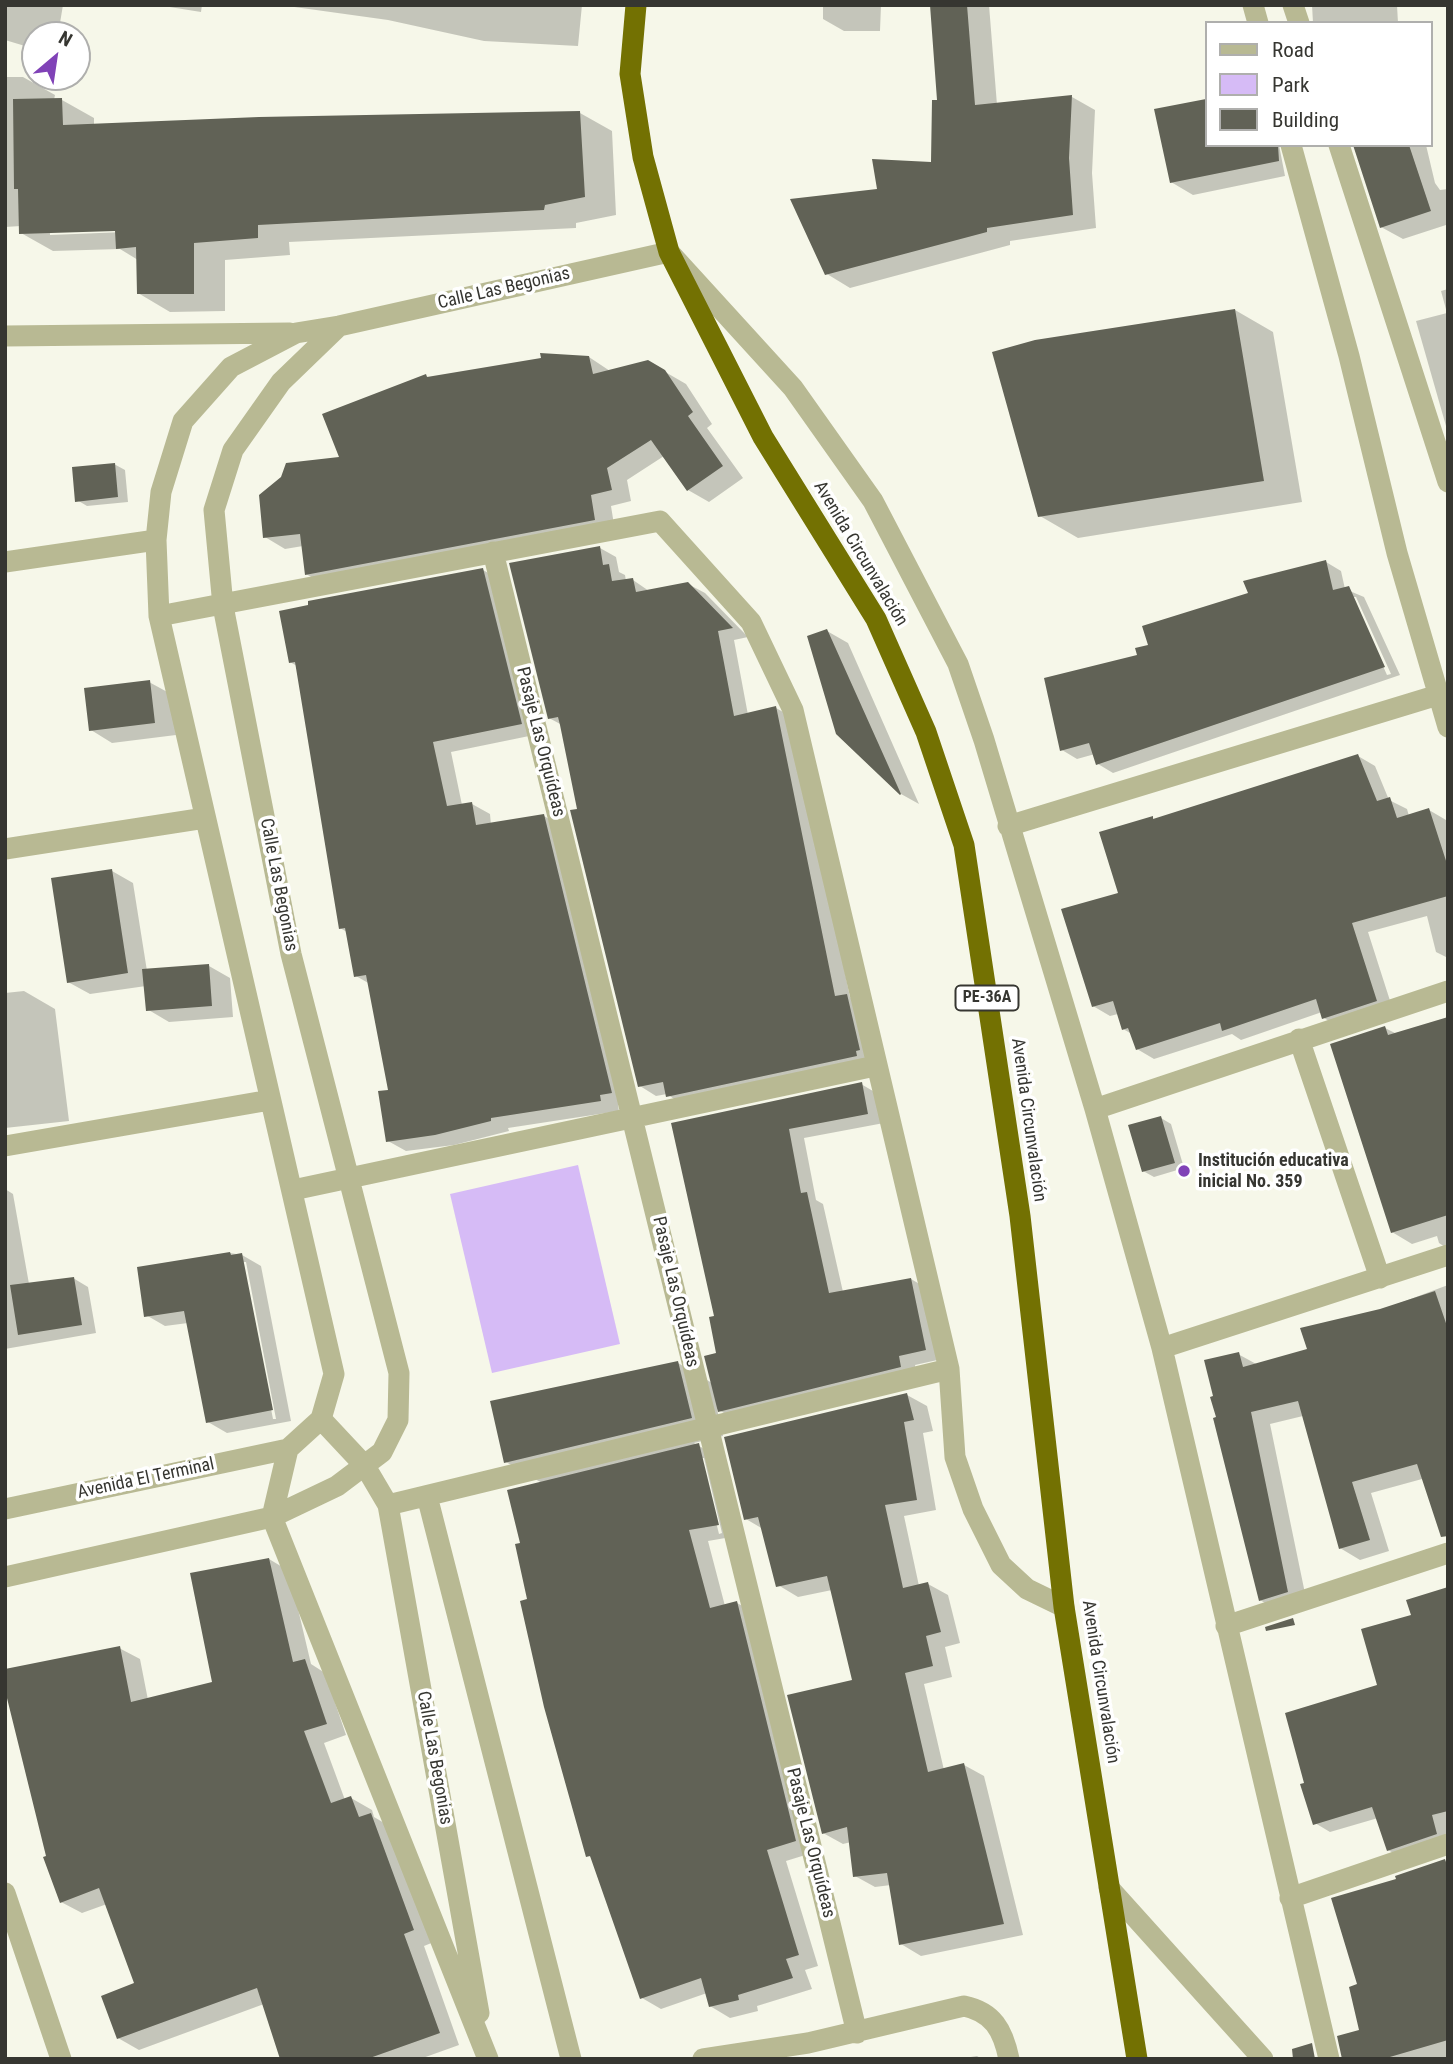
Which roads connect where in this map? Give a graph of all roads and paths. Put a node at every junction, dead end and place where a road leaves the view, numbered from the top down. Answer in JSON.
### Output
{"nodes":[{"id":1,"x":636,"y":5,"type":"edge"},
{"id":2,"x":1292,"y":147,"type":"edge"},
{"id":3,"x":1340,"y":147,"type":"edge"},
{"id":4,"x":669,"y":252,"type":"junction"},
{"id":5,"x":340,"y":326,"type":"junction"},
{"id":6,"x":296,"y":333,"type":"junction"},
{"id":7,"x":5,"y":336,"type":"edge"},
{"id":8,"x":1448,"y":482,"type":"edge"},
{"id":9,"x":156,"y":540,"type":"junction"},
{"id":10,"x":493,"y":552,"type":"junction"},
{"id":11,"x":5,"y":562,"type":"edge"},
{"id":12,"x":223,"y":606,"type":"junction"},
{"id":13,"x":159,"y":616,"type":"junction"},
{"id":14,"x":1438,"y":695,"type":"junction"},
{"id":15,"x":1448,"y":727,"type":"edge"},
{"id":16,"x":205,"y":818,"type":"junction"},
{"id":17,"x":1008,"y":826,"type":"junction"},
{"id":18,"x":5,"y":849,"type":"edge"},
{"id":19,"x":1448,"y":991,"type":"edge"},
{"id":20,"x":1299,"y":1039,"type":"junction"},
{"id":21,"x":875,"y":1066,"type":"junction"},
{"id":22,"x":270,"y":1100,"type":"junction"},
{"id":23,"x":1095,"y":1109,"type":"junction"},
{"id":24,"x":633,"y":1118,"type":"junction"},
{"id":25,"x":5,"y":1146,"type":"edge"},
{"id":26,"x":349,"y":1177,"type":"junction"},
{"id":27,"x":293,"y":1190,"type":"junction"},
{"id":28,"x":1448,"y":1255,"type":"edge"},
{"id":29,"x":1380,"y":1278,"type":"junction"},
{"id":30,"x":1162,"y":1348,"type":"junction"},
{"id":31,"x":949,"y":1369,"type":"junction"},
{"id":32,"x":321,"y":1419,"type":"junction"},
{"id":33,"x":707,"y":1426,"type":"junction"},
{"id":34,"x":288,"y":1449,"type":"junction"},
{"id":35,"x":365,"y":1466,"type":"junction"},
{"id":36,"x":427,"y":1496,"type":"junction"},
{"id":37,"x":388,"y":1506,"type":"junction"},
{"id":38,"x":5,"y":1509,"type":"edge"},
{"id":39,"x":272,"y":1517,"type":"junction"},
{"id":40,"x":1448,"y":1553,"type":"edge"},
{"id":41,"x":5,"y":1577,"type":"edge"},
{"id":42,"x":1064,"y":1607,"type":"junction"},
{"id":43,"x":1226,"y":1626,"type":"junction"},
{"id":44,"x":1448,"y":1844,"type":"edge"},
{"id":45,"x":1109,"y":1888,"type":"junction"},
{"id":46,"x":5,"y":1893,"type":"edge"},
{"id":47,"x":1290,"y":1898,"type":"junction"},
{"id":48,"x":857,"y":2033,"type":"junction"},
{"id":49,"x":809,"y":2051,"type":"edge"},
{"id":50,"x":488,"y":2058,"type":"edge"},
{"id":51,"x":61,"y":2059,"type":"edge"},
{"id":52,"x":571,"y":2059,"type":"edge"},
{"id":53,"x":704,"y":2059,"type":"edge"},
{"id":54,"x":1009,"y":2059,"type":"edge"},
{"id":55,"x":1137,"y":2059,"type":"edge"},
{"id":56,"x":1263,"y":2059,"type":"edge"},
{"id":57,"x":1329,"y":2059,"type":"edge"}],
"edges":[{"from":1,"to":4,"type":"highway","name":"Avenida Circunvalación","number":"PE-36A"},
{"from":2,"to":14,"type":"street"},
{"from":3,"to":8,"type":"street"},
{"from":4,"to":5,"type":"street","name":"Calle Las Begonias"},
{"from":4,"to":17,"type":"street"},
{"from":4,"to":42,"type":"highway","name":"Avenida Circunvalación","number":"PE-36A"},
{"from":5,"to":6,"type":"street","name":"Calle Las Begonias"},
{"from":5,"to":12,"type":"street","name":"Calle Las Begonias"},
{"from":6,"to":7,"type":"street"},
{"from":6,"to":9,"type":"street","name":"Calle Las Begonias"},
{"from":9,"to":11,"type":"street"},
{"from":9,"to":13,"type":"street","name":"Calle Las Begonias"},
{"from":10,"to":12,"type":"street"},
{"from":10,"to":21,"type":"street"},
{"from":10,"to":24,"type":"street","name":"Pasaje Las Orquídeas"},
{"from":12,"to":13,"type":"street"},
{"from":12,"to":26,"type":"street","name":"Calle Las Begonias"},
{"from":13,"to":16,"type":"street","name":"Calle Las Begonias"},
{"from":14,"to":15,"type":"street"},
{"from":14,"to":17,"type":"street"},
{"from":16,"to":18,"type":"street"},
{"from":16,"to":22,"type":"street","name":"Calle Las Begonias"},
{"from":17,"to":23,"type":"street"},
{"from":19,"to":20,"type":"street"},
{"from":20,"to":23,"type":"street"},
{"from":20,"to":29,"type":"street"},
{"from":21,"to":24,"type":"street"},
{"from":21,"to":31,"type":"street"},
{"from":22,"to":25,"type":"street"},
{"from":22,"to":27,"type":"street","name":"Calle Las Begonias"},
{"from":23,"to":30,"type":"street"},
{"from":24,"to":26,"type":"street"},
{"from":24,"to":33,"type":"street","name":"Pasaje Las Orquídeas"},
{"from":26,"to":27,"type":"street"},
{"from":26,"to":35,"type":"street","name":"Calle Las Begonias"},
{"from":27,"to":32,"type":"street","name":"Calle Las Begonias"},
{"from":28,"to":29,"type":"street"},
{"from":29,"to":30,"type":"street"},
{"from":30,"to":43,"type":"street"},
{"from":31,"to":33,"type":"street"},
{"from":31,"to":42,"type":"street"},
{"from":32,"to":34,"type":"street"},
{"from":32,"to":35,"type":"street","name":"Calle Las Begonias"},
{"from":33,"to":36,"type":"street"},
{"from":33,"to":48,"type":"street","name":"Pasaje Las Orquídeas"},
{"from":34,"to":38,"type":"street","name":"Avenida El Terminal"},
{"from":34,"to":39,"type":"street"},
{"from":35,"to":37,"type":"street","name":"Calle Las Begonias"},
{"from":35,"to":39,"type":"street","name":"Calle Las Begonias"},
{"from":36,"to":37,"type":"street"},
{"from":36,"to":52,"type":"street"},
{"from":37,"to":50,"type":"street","name":"Calle Las Begonias"},
{"from":39,"to":41,"type":"street"},
{"from":39,"to":50,"type":"street","name":"Calle Las Begonias"},
{"from":40,"to":43,"type":"street"},
{"from":42,"to":45,"type":"highway","name":"Avenida Circunvalación","number":"PE-36A"},
{"from":43,"to":47,"type":"street"},
{"from":44,"to":47,"type":"street"},
{"from":45,"to":55,"type":"highway","name":"Avenida Circunvalación","number":"PE-36A"},
{"from":45,"to":56,"type":"street"},
{"from":46,"to":51,"type":"street"},
{"from":47,"to":57,"type":"street"},
{"from":48,"to":49,"type":"street"},
{"from":48,"to":54,"type":"street"},
{"from":49,"to":53,"type":"street"}]}
